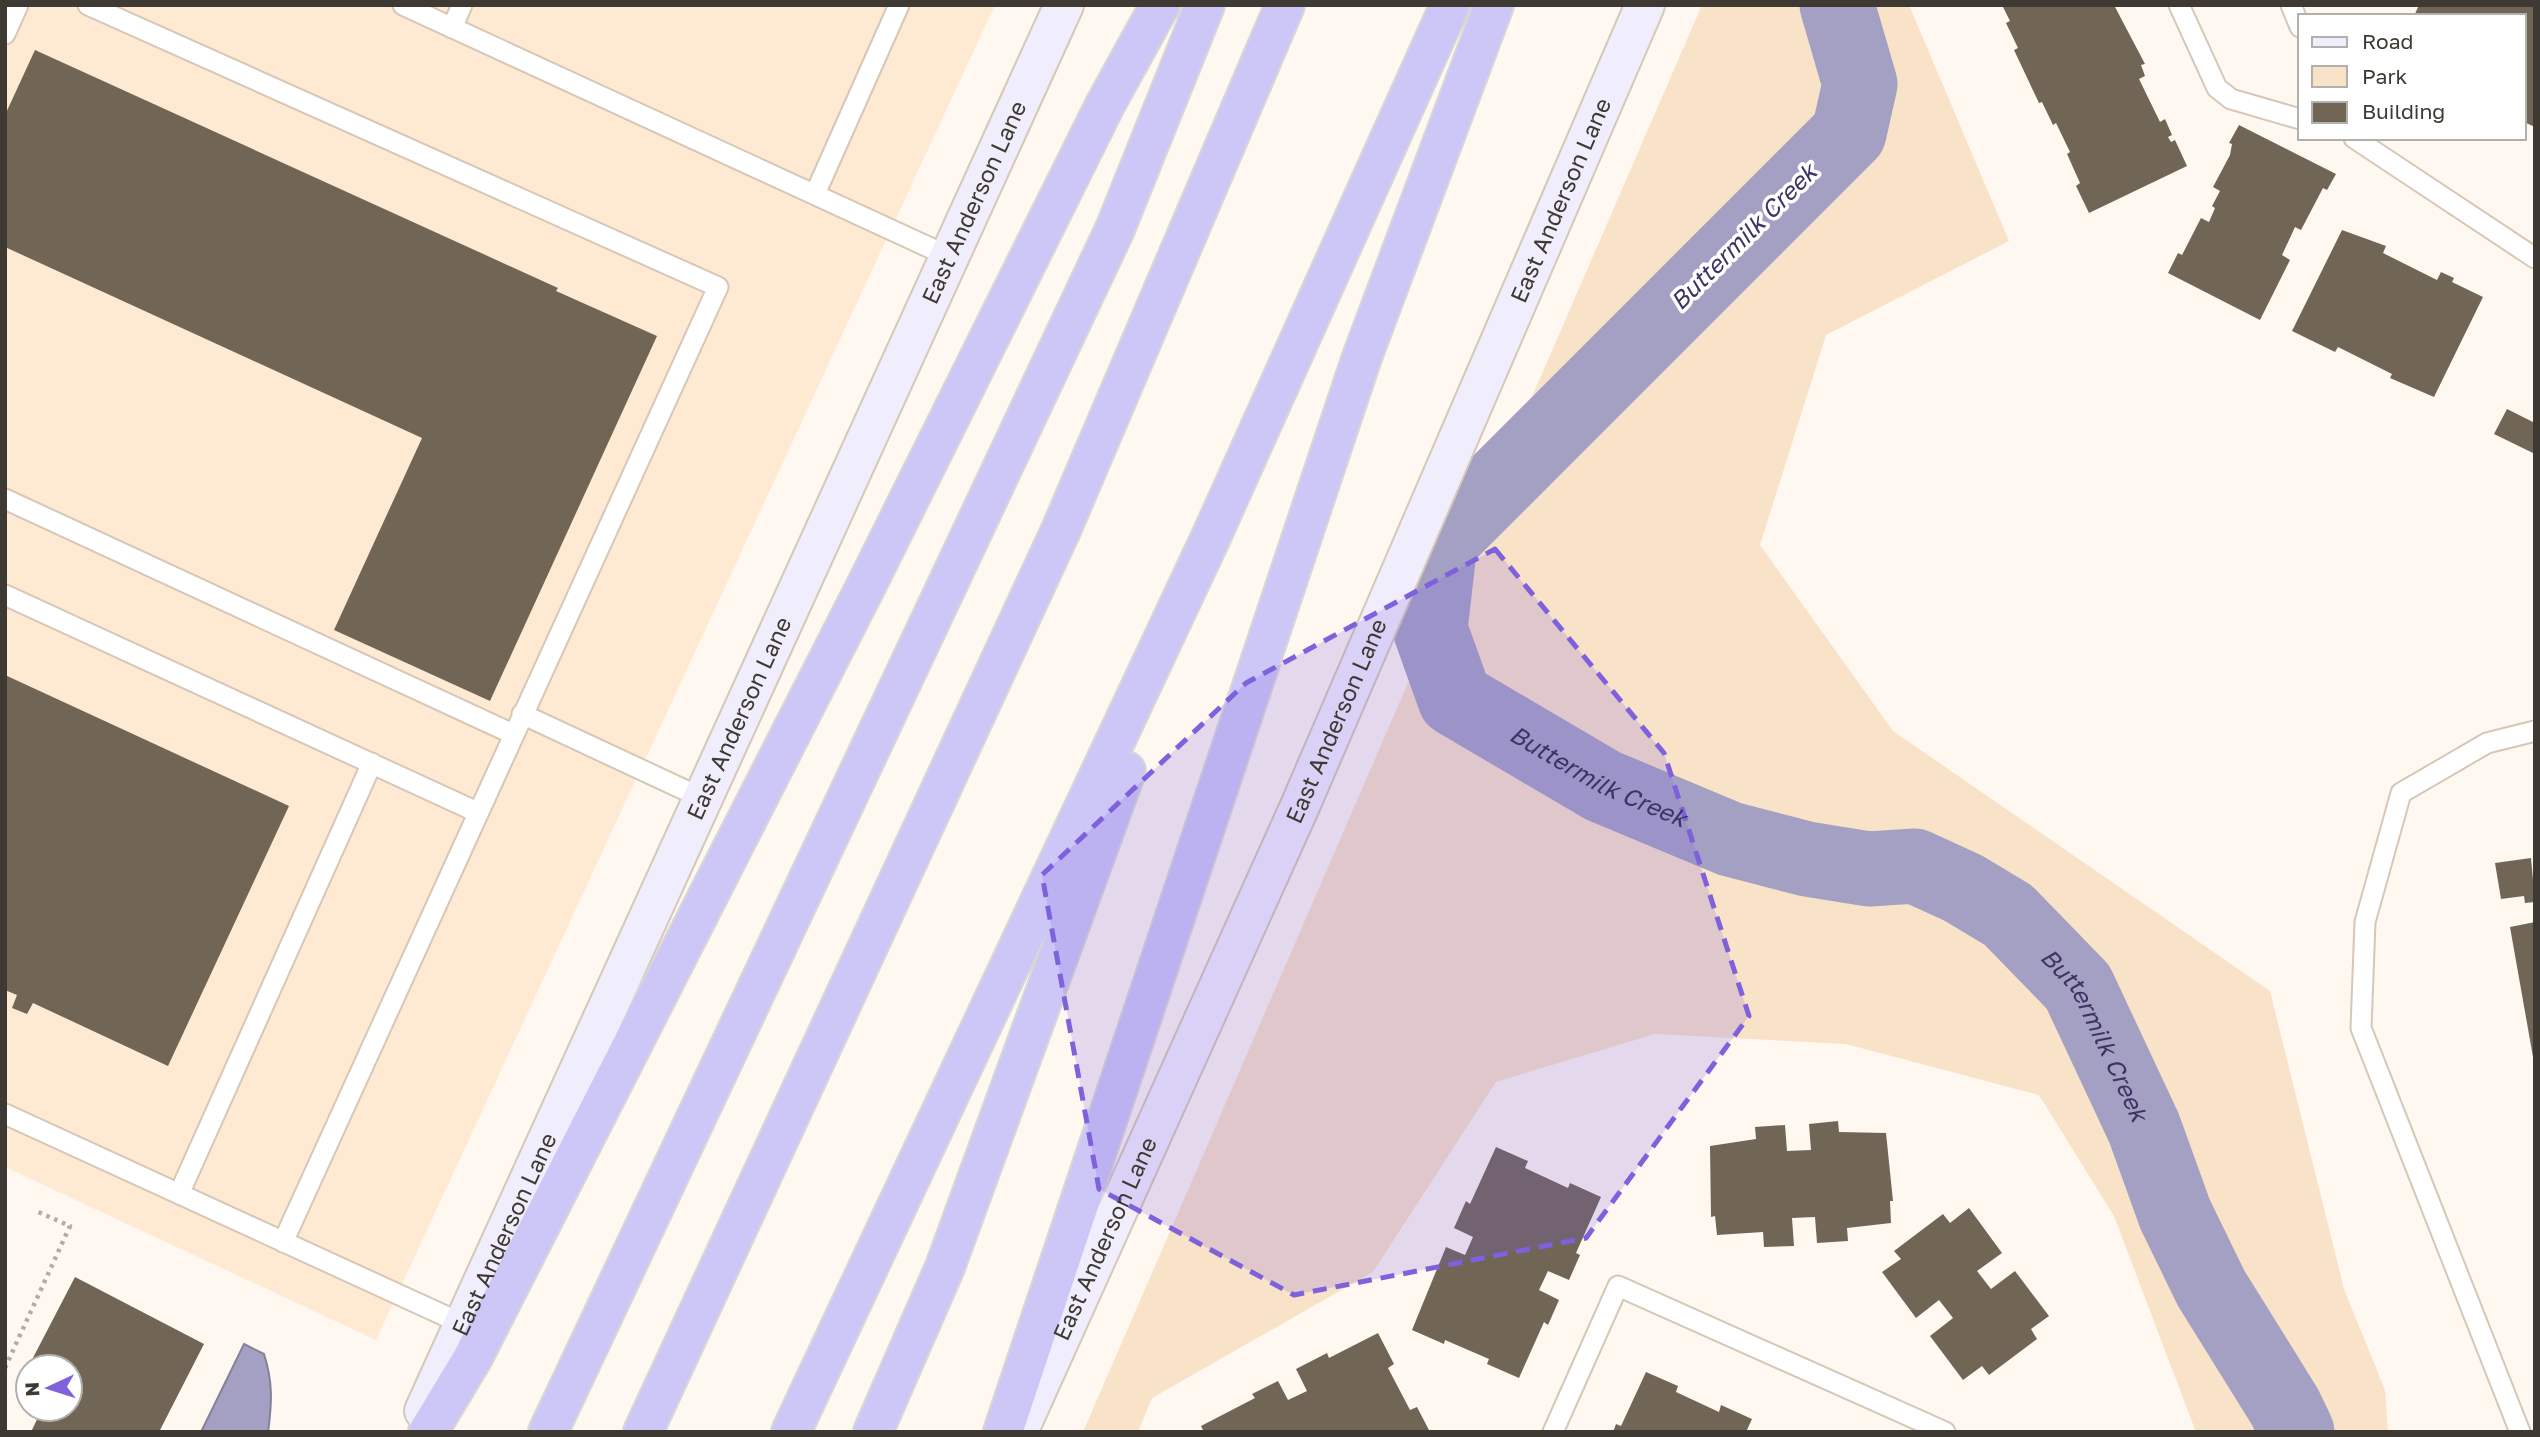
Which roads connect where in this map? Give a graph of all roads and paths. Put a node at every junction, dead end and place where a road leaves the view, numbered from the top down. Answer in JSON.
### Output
{"nodes":[{"id":1,"x":18,"y":5,"type":"edge"},
{"id":2,"x":88,"y":5,"type":"edge"},
{"id":3,"x":403,"y":5,"type":"edge"},
{"id":4,"x":462,"y":5,"type":"edge"},
{"id":5,"x":899,"y":5,"type":"edge"},
{"id":6,"x":1064,"y":5,"type":"edge"},
{"id":7,"x":1160,"y":5,"type":"edge"},
{"id":8,"x":1205,"y":5,"type":"edge"},
{"id":9,"x":1285,"y":5,"type":"edge"},
{"id":10,"x":1450,"y":5,"type":"edge"},
{"id":11,"x":1494,"y":5,"type":"edge"},
{"id":12,"x":1646,"y":5,"type":"edge"},
{"id":13,"x":2179,"y":5,"type":"edge"},
{"id":14,"x":2291,"y":5,"type":"edge"},
{"id":15,"x":2298,"y":22,"type":"edge"},
{"id":16,"x":452,"y":28,"type":"junction"},
{"id":17,"x":5,"y":34,"type":"edge"},
{"id":18,"x":2298,"y":118,"type":"edge"},
{"id":19,"x":2357,"y":140,"type":"edge"},
{"id":20,"x":815,"y":194,"type":"junction"},
{"id":21,"x":950,"y":257,"type":"junction"},
{"id":22,"x":2535,"y":258,"type":"edge"},
{"id":23,"x":5,"y":499,"type":"edge"},
{"id":24,"x":1211,"y":537,"type":"junction"},
{"id":25,"x":5,"y":594,"type":"edge"},
{"id":26,"x":522,"y":714,"type":"junction"},
{"id":27,"x":2535,"y":731,"type":"edge"},
{"id":28,"x":513,"y":734,"type":"junction"},
{"id":29,"x":372,"y":763,"type":"junction"},
{"id":30,"x":704,"y":799,"type":"junction"},
{"id":31,"x":477,"y":812,"type":"junction"},
{"id":32,"x":5,"y":1114,"type":"edge"},
{"id":33,"x":179,"y":1194,"type":"junction"},
{"id":34,"x":36,"y":1211,"type":"dead end"},
{"id":35,"x":283,"y":1242,"type":"junction"},
{"id":36,"x":465,"y":1325,"type":"junction"},
{"id":37,"x":5,"y":1368,"type":"edge"},
{"id":38,"x":414,"y":1432,"type":"edge"},
{"id":39,"x":428,"y":1432,"type":"edge"},
{"id":40,"x":548,"y":1432,"type":"edge"},
{"id":41,"x":643,"y":1432,"type":"edge"},
{"id":42,"x":791,"y":1432,"type":"edge"},
{"id":43,"x":873,"y":1432,"type":"edge"},
{"id":44,"x":1003,"y":1432,"type":"edge"},
{"id":45,"x":1018,"y":1432,"type":"edge"},
{"id":46,"x":1553,"y":1432,"type":"edge"},
{"id":47,"x":1945,"y":1432,"type":"edge"},
{"id":48,"x":2520,"y":1432,"type":"edge"}],
"edges":[{"from":1,"to":17,"type":"lane"},
{"from":2,"to":26,"type":"lane"},
{"from":3,"to":16,"type":"lane"},
{"from":4,"to":16,"type":"lane"},
{"from":5,"to":20,"type":"lane"},
{"from":6,"to":21,"type":"main road","name":"East Anderson Lane"},
{"from":7,"to":39,"type":"highway"},
{"from":8,"to":40,"type":"highway"},
{"from":9,"to":41,"type":"highway"},
{"from":10,"to":24,"type":"highway"},
{"from":11,"to":44,"type":"highway"},
{"from":12,"to":45,"type":"main road","name":"East Anderson Lane"},
{"from":13,"to":18,"type":"lane"},
{"from":14,"to":15,"type":"lane"},
{"from":16,"to":20,"type":"lane"},
{"from":19,"to":22,"type":"lane"},
{"from":20,"to":21,"type":"lane"},
{"from":21,"to":30,"type":"main road","name":"East Anderson Lane"},
{"from":23,"to":28,"type":"lane"},
{"from":24,"to":42,"type":"highway"},
{"from":24,"to":43,"type":"highway"},
{"from":25,"to":29,"type":"lane"},
{"from":26,"to":28,"type":"lane"},
{"from":26,"to":30,"type":"lane"},
{"from":27,"to":48,"type":"lane"},
{"from":28,"to":31,"type":"lane"},
{"from":29,"to":31,"type":"lane"},
{"from":29,"to":33,"type":"lane"},
{"from":30,"to":36,"type":"main road","name":"East Anderson Lane"},
{"from":31,"to":35,"type":"lane"},
{"from":32,"to":33,"type":"lane"},
{"from":33,"to":35,"type":"lane"},
{"from":34,"to":37,"type":"path"},
{"from":35,"to":36,"type":"lane"},
{"from":36,"to":38,"type":"main road","name":"East Anderson Lane"},
{"from":46,"to":47,"type":"lane"}]}
